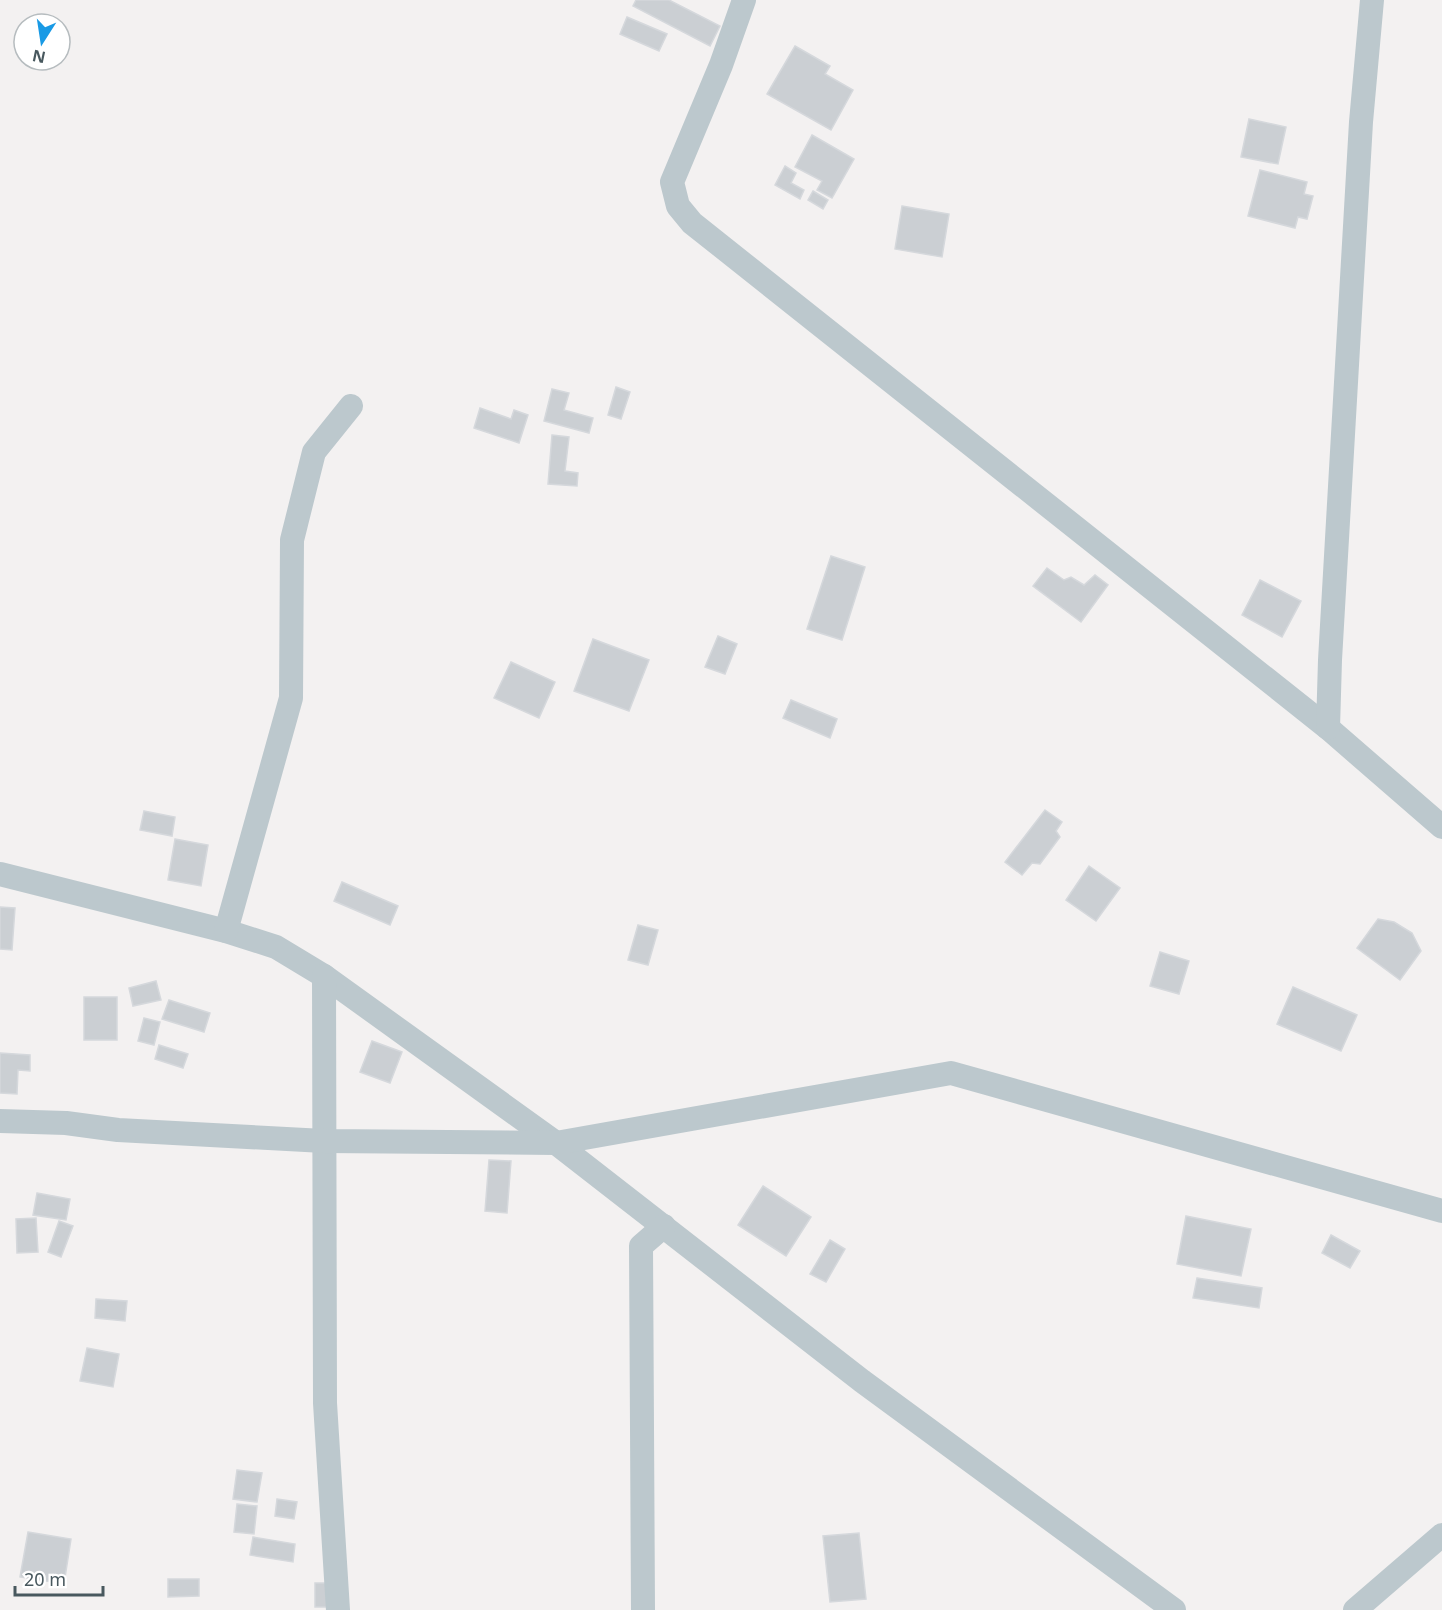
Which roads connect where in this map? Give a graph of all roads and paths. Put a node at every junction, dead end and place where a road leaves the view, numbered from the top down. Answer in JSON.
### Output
{"nodes":[{"id":1,"x":744,"y":0,"type":"edge"},
{"id":2,"x":1372,"y":0,"type":"edge"},
{"id":3,"x":351,"y":406,"type":"dead end"},
{"id":4,"x":1328,"y":728,"type":"junction"},
{"id":5,"x":1442,"y":827,"type":"edge"},
{"id":6,"x":0,"y":874,"type":"edge"},
{"id":7,"x":226,"y":930,"type":"junction"},
{"id":8,"x":324,"y":976,"type":"junction"},
{"id":9,"x":0,"y":1121,"type":"edge"},
{"id":10,"x":324,"y":1141,"type":"junction"},
{"id":11,"x":556,"y":1143,"type":"junction"},
{"id":12,"x":1442,"y":1211,"type":"edge"},
{"id":13,"x":664,"y":1227,"type":"junction"},
{"id":14,"x":1442,"y":1535,"type":"edge"},
{"id":15,"x":338,"y":1610,"type":"edge"},
{"id":16,"x":643,"y":1610,"type":"edge"},
{"id":17,"x":1174,"y":1610,"type":"edge"},
{"id":18,"x":1355,"y":1610,"type":"edge"}],
"edges":[{"from":1,"to":4,"type":"street"},
{"from":2,"to":4,"type":"street"},
{"from":3,"to":7,"type":"street"},
{"from":4,"to":5,"type":"street"},
{"from":6,"to":7,"type":"street"},
{"from":7,"to":8,"type":"street"},
{"from":8,"to":10,"type":"street"},
{"from":8,"to":11,"type":"street"},
{"from":9,"to":10,"type":"street"},
{"from":10,"to":11,"type":"street"},
{"from":10,"to":15,"type":"street"},
{"from":11,"to":12,"type":"street"},
{"from":11,"to":13,"type":"street"},
{"from":13,"to":16,"type":"street"},
{"from":13,"to":17,"type":"street"},
{"from":14,"to":18,"type":"street"}]}
